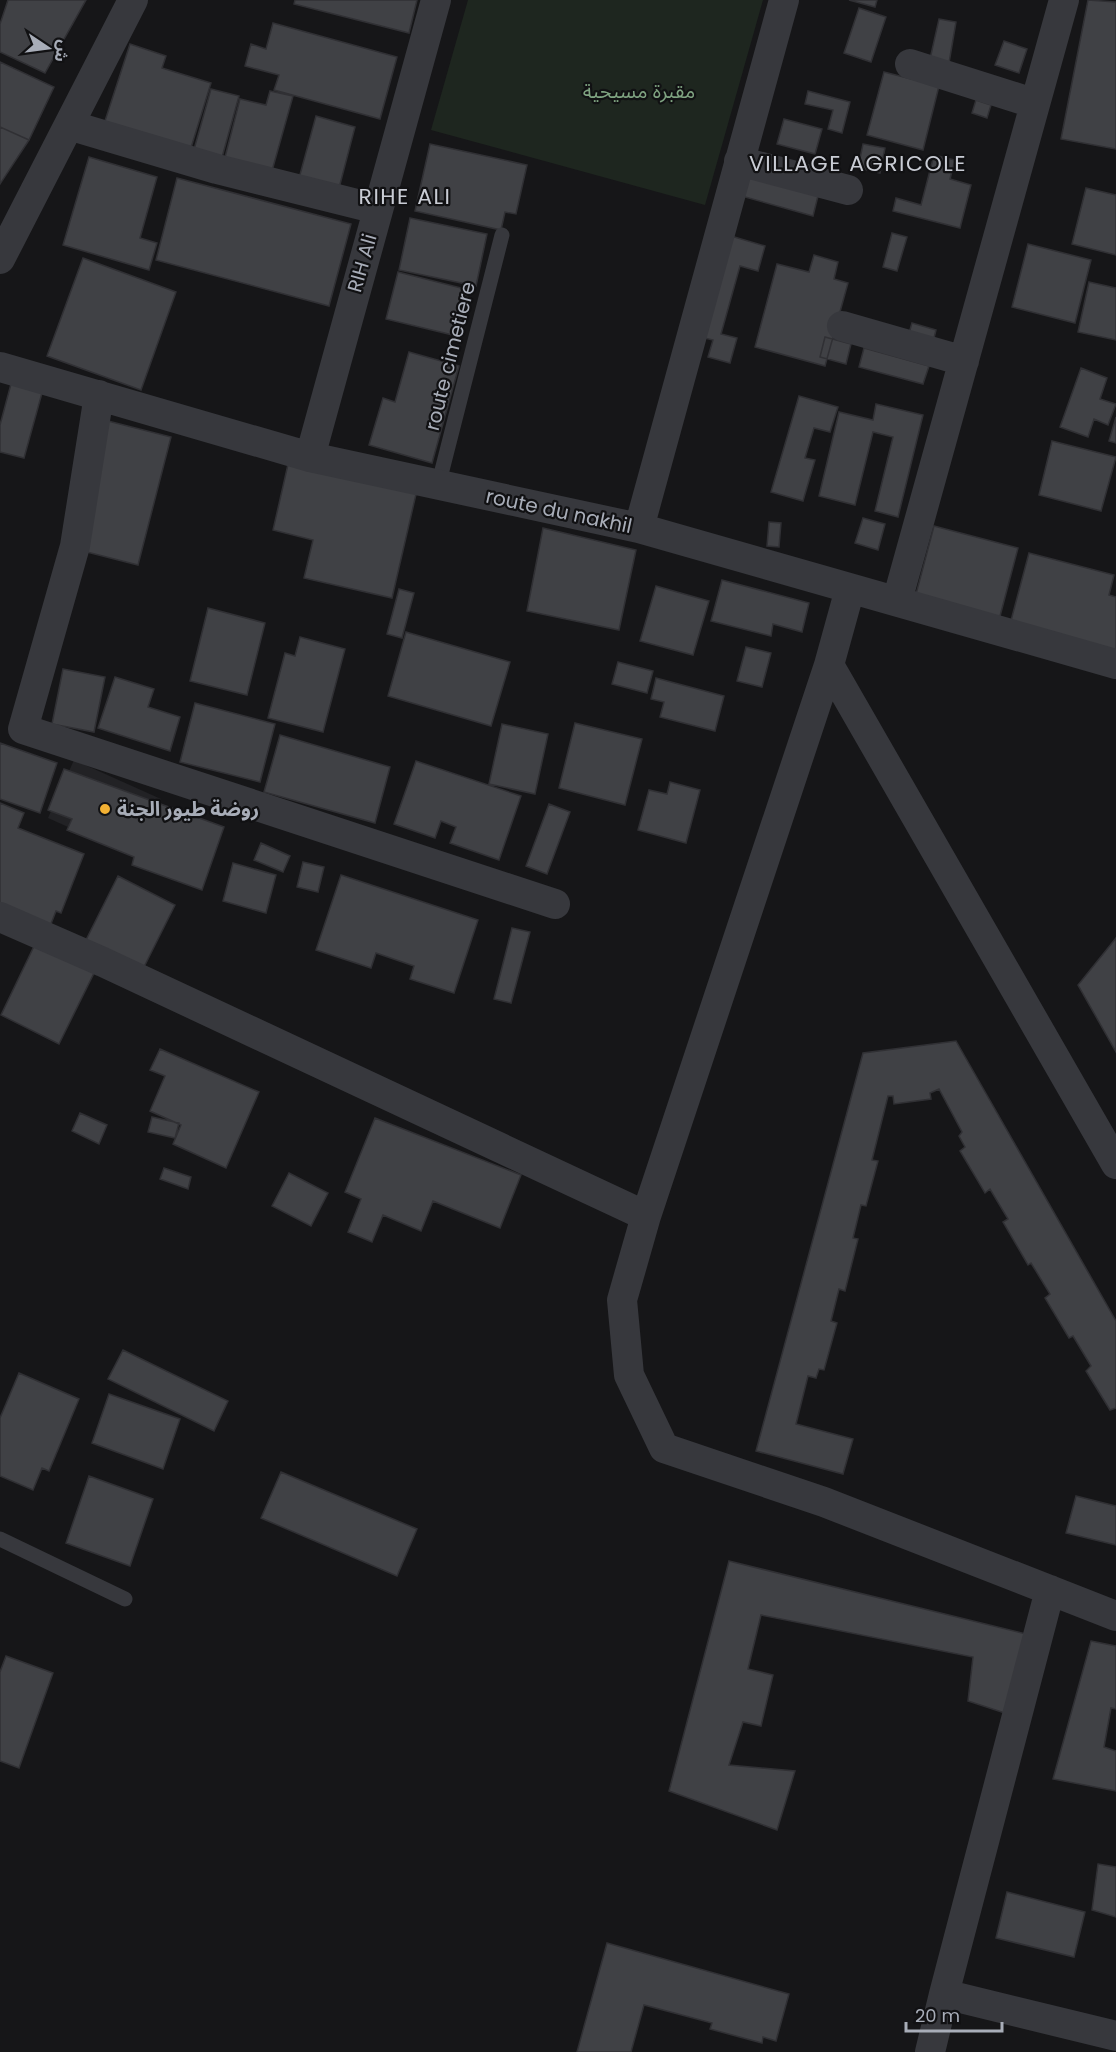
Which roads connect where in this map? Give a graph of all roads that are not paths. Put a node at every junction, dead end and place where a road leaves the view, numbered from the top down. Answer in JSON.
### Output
{"nodes":[{"id":1,"x":133,"y":0,"type":"edge"},
{"id":2,"x":436,"y":0,"type":"edge"},
{"id":3,"x":784,"y":0,"type":"edge"},
{"id":4,"x":1064,"y":0,"type":"edge"},
{"id":5,"x":910,"y":64,"type":"dead end"},
{"id":6,"x":1033,"y":103,"type":"junction"},
{"id":7,"x":69,"y":125,"type":"junction"},
{"id":8,"x":739,"y":161,"type":"junction"},
{"id":9,"x":848,"y":190,"type":"dead end"},
{"id":10,"x":377,"y":209,"type":"junction"},
{"id":11,"x":502,"y":235,"type":"dead end"},
{"id":12,"x":0,"y":259,"type":"edge"},
{"id":13,"x":842,"y":326,"type":"dead end"},
{"id":14,"x":964,"y":361,"type":"junction"},
{"id":15,"x":0,"y":367,"type":"edge"},
{"id":16,"x":99,"y":395,"type":"junction"},
{"id":17,"x":310,"y":457,"type":"junction"},
{"id":18,"x":438,"y":486,"type":"junction"},
{"id":19,"x":639,"y":528,"type":"junction"},
{"id":20,"x":850,"y":589,"type":"junction"},
{"id":21,"x":897,"y":601,"type":"junction"},
{"id":22,"x":1116,"y":664,"type":"edge"},
{"id":23,"x":829,"y":665,"type":"junction"},
{"id":24,"x":555,"y":904,"type":"dead end"},
{"id":25,"x":0,"y":917,"type":"edge"},
{"id":26,"x":1116,"y":1164,"type":"edge"},
{"id":27,"x":646,"y":1215,"type":"junction"},
{"id":28,"x":0,"y":1539,"type":"edge"},
{"id":29,"x":1050,"y":1590,"type":"junction"},
{"id":30,"x":125,"y":1599,"type":"dead end"},
{"id":31,"x":1116,"y":1616,"type":"edge"},
{"id":32,"x":944,"y":1994,"type":"junction"},
{"id":33,"x":1116,"y":2036,"type":"edge"},
{"id":34,"x":930,"y":2052,"type":"edge"}],
"edges":[{"from":1,"to":7,"type":"street"},
{"from":2,"to":10,"type":"street","name":"RIH Ali"},
{"from":3,"to":8,"type":"street"},
{"from":4,"to":6,"type":"street"},
{"from":5,"to":6,"type":"street"},
{"from":6,"to":14,"type":"street"},
{"from":7,"to":10,"type":"street"},
{"from":7,"to":12,"type":"street"},
{"from":8,"to":9,"type":"street"},
{"from":8,"to":19,"type":"street"},
{"from":10,"to":17,"type":"street","name":"RIH Ali"},
{"from":11,"to":18,"type":"lane","name":"route cimetiere"},
{"from":13,"to":14,"type":"street"},
{"from":14,"to":21,"type":"street"},
{"from":15,"to":16,"type":"street","name":"route du nakhil"},
{"from":16,"to":17,"type":"street","name":"route du nakhil"},
{"from":16,"to":24,"type":"street"},
{"from":17,"to":18,"type":"street","name":"route du nakhil"},
{"from":18,"to":19,"type":"street","name":"route du nakhil"},
{"from":19,"to":20,"type":"street","name":"route du nakhil"},
{"from":20,"to":21,"type":"street","name":"route du nakhil"},
{"from":20,"to":23,"type":"street"},
{"from":21,"to":22,"type":"street","name":"route du nakhil"},
{"from":23,"to":26,"type":"street"},
{"from":23,"to":27,"type":"street"},
{"from":25,"to":27,"type":"street"},
{"from":27,"to":29,"type":"street"},
{"from":28,"to":30,"type":"lane"},
{"from":29,"to":31,"type":"street"},
{"from":29,"to":32,"type":"street"},
{"from":32,"to":33,"type":"street"},
{"from":32,"to":34,"type":"street"}]}
